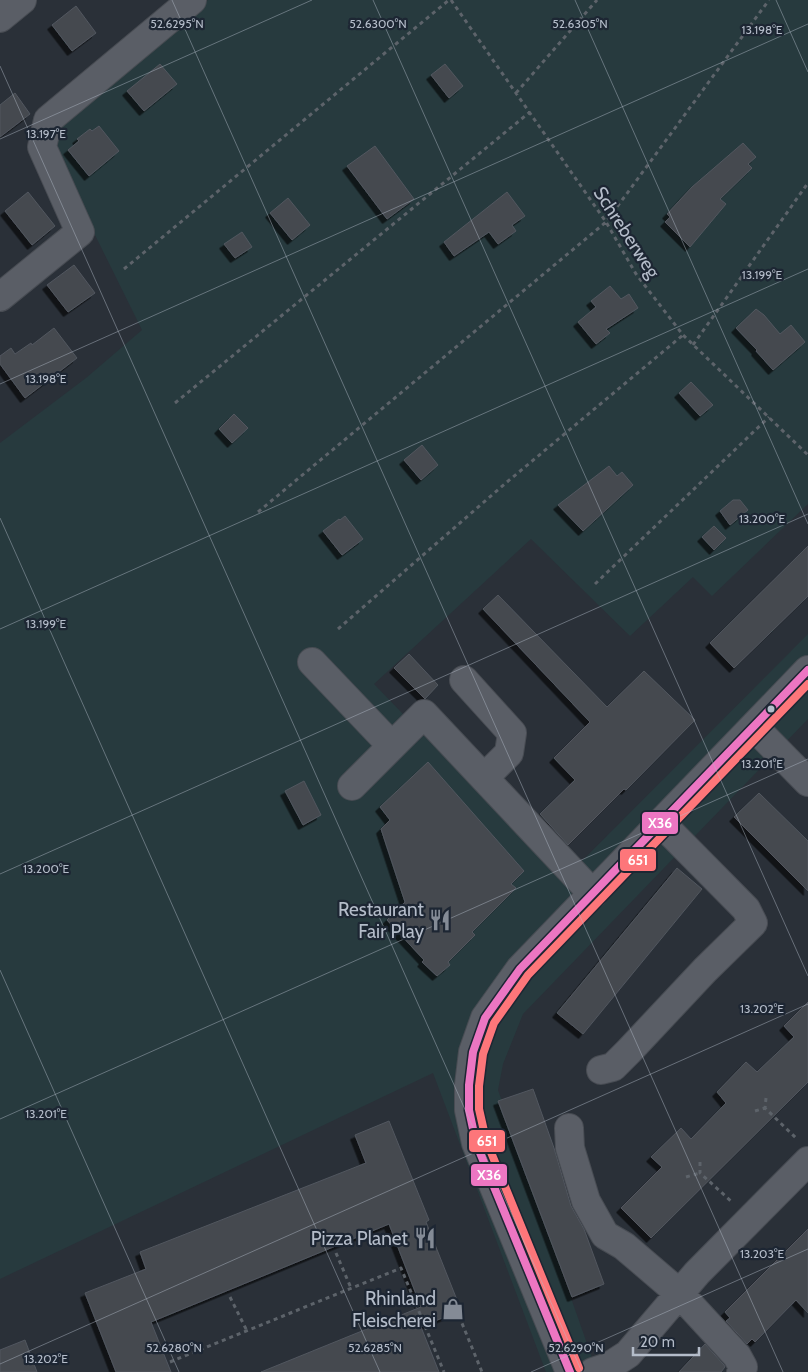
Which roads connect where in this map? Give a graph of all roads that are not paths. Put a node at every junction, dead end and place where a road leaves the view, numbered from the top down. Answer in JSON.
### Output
{"nodes":[{"id":1,"x":22,"y":0,"type":"edge"},
{"id":2,"x":192,"y":0,"type":"edge"},
{"id":3,"x":0,"y":18,"type":"edge"},
{"id":4,"x":0,"y":297,"type":"edge"},
{"id":5,"x":312,"y":662,"type":"dead end"},
{"id":6,"x":808,"y":670,"type":"edge"},
{"id":7,"x":464,"y":680,"type":"dead end"},
{"id":8,"x":754,"y":727,"type":"junction"},
{"id":9,"x":392,"y":746,"type":"junction"},
{"id":10,"x":484,"y":778,"type":"junction"},
{"id":11,"x":808,"y":782,"type":"edge"},
{"id":12,"x":352,"y":786,"type":"dead end"},
{"id":13,"x":661,"y":823,"type":"junction"},
{"id":14,"x":593,"y":894,"type":"junction"},
{"id":15,"x":601,"y":1070,"type":"dead end"},
{"id":16,"x":569,"y":1128,"type":"dead end"},
{"id":17,"x":805,"y":1153,"type":"edge"},
{"id":18,"x":679,"y":1293,"type":"junction"},
{"id":19,"x":570,"y":1372,"type":"edge"},
{"id":20,"x":593,"y":1372,"type":"edge"},
{"id":21,"x":741,"y":1372,"type":"edge"}],
"edges":[{"from":1,"to":3,"type":"street"},
{"from":2,"to":4,"type":"street"},
{"from":5,"to":9,"type":"street"},
{"from":6,"to":8,"type":"street"},
{"from":7,"to":10,"type":"street"},
{"from":8,"to":11,"type":"street"},
{"from":8,"to":13,"type":"street"},
{"from":9,"to":10,"type":"street"},
{"from":9,"to":12,"type":"street"},
{"from":10,"to":14,"type":"street"},
{"from":13,"to":14,"type":"street"},
{"from":13,"to":15,"type":"street"},
{"from":14,"to":19,"type":"street"},
{"from":16,"to":18,"type":"street"},
{"from":17,"to":18,"type":"street"},
{"from":18,"to":20,"type":"street"},
{"from":18,"to":21,"type":"street"}]}
